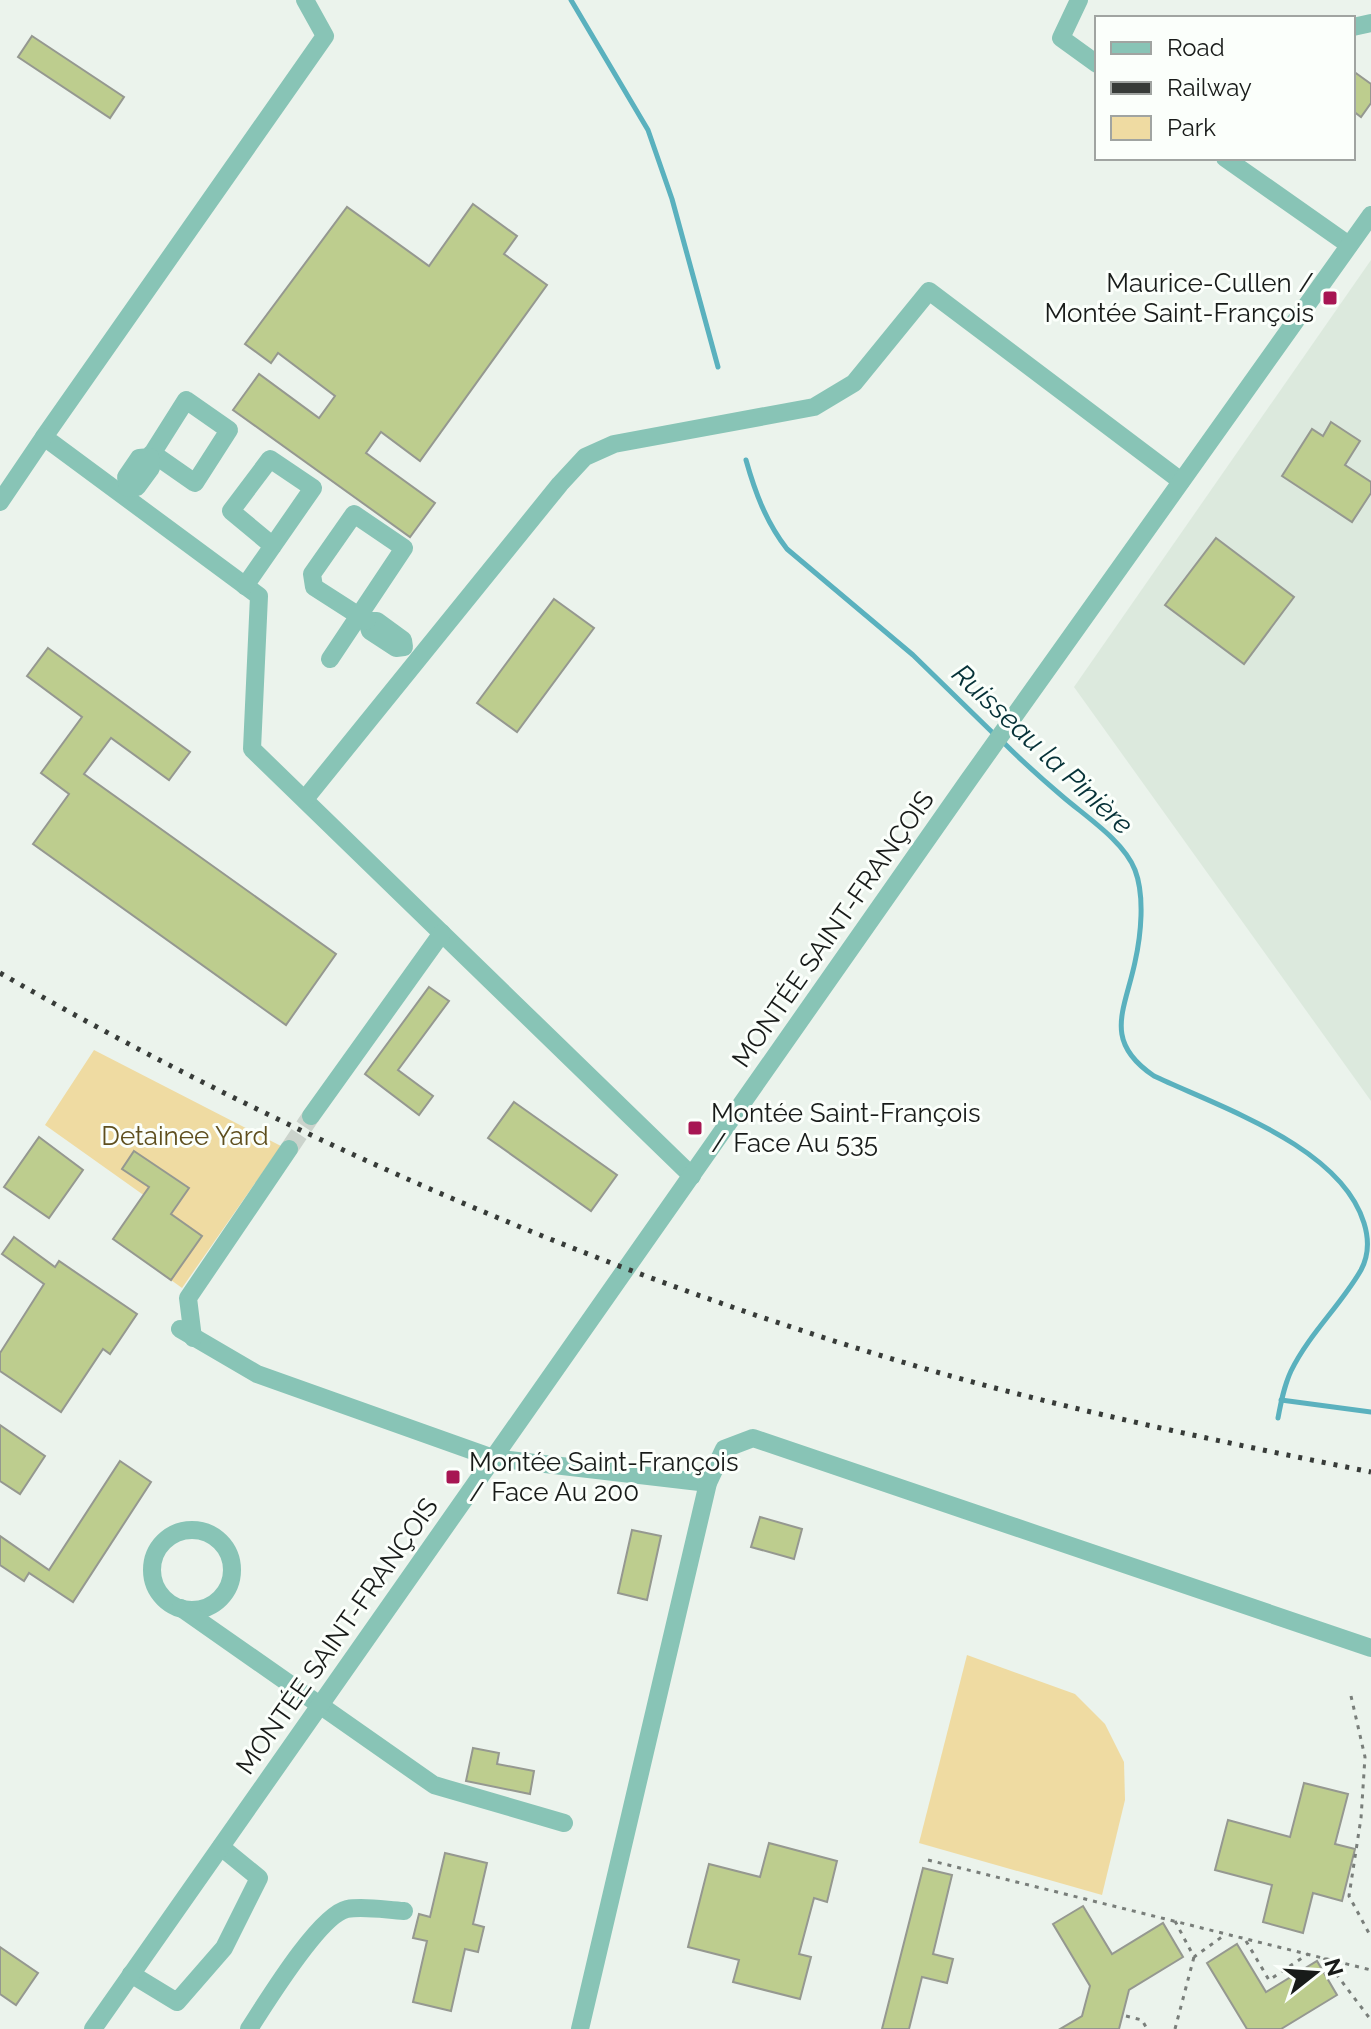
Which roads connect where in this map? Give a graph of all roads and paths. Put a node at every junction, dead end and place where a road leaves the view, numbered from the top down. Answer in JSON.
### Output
{"nodes":[{"id":1,"x":305,"y":0,"type":"edge"},
{"id":2,"x":1079,"y":0,"type":"edge"},
{"id":3,"x":1095,"y":63,"type":"edge"},
{"id":4,"x":1228,"y":160,"type":"edge"},
{"id":5,"x":1371,"y":215,"type":"edge"},
{"id":6,"x":1349,"y":245,"type":"junction"},
{"id":7,"x":44,"y":437,"type":"junction"},
{"id":8,"x":151,"y":455,"type":"junction"},
{"id":9,"x":1181,"y":481,"type":"junction"},
{"id":10,"x":126,"y":492,"type":"junction"},
{"id":11,"x":0,"y":502,"type":"edge"},
{"id":12,"x":273,"y":546,"type":"junction"},
{"id":13,"x":245,"y":586,"type":"junction"},
{"id":14,"x":363,"y":617,"type":"junction"},
{"id":15,"x":412,"y":653,"type":"junction"},
{"id":16,"x":330,"y":659,"type":"dead end"},
{"id":17,"x":305,"y":799,"type":"junction"},
{"id":18,"x":442,"y":933,"type":"junction"},
{"id":19,"x":311,"y":1116,"type":"tunnel mouth"},
{"id":20,"x":289,"y":1149,"type":"tunnel mouth"},
{"id":21,"x":692,"y":1176,"type":"junction"},
{"id":22,"x":493,"y":1458,"type":"junction"},
{"id":23,"x":708,"y":1483,"type":"junction"},
{"id":24,"x":181,"y":1608,"type":"junction"},
{"id":25,"x":1371,"y":1648,"type":"edge"},
{"id":26,"x":1351,"y":1696,"type":"dead end"},
{"id":27,"x":320,"y":1705,"type":"junction"},
{"id":28,"x":564,"y":1823,"type":"dead end"},
{"id":29,"x":221,"y":1847,"type":"junction"},
{"id":30,"x":928,"y":1860,"type":"dead end"},
{"id":31,"x":404,"y":1911,"type":"dead end"},
{"id":32,"x":1175,"y":1921,"type":"junction"},
{"id":33,"x":1226,"y":1934,"type":"junction"},
{"id":34,"x":1371,"y":1937,"type":"edge"},
{"id":35,"x":1245,"y":1938,"type":"junction"},
{"id":36,"x":1308,"y":1954,"type":"junction"},
{"id":37,"x":1194,"y":1957,"type":"junction"},
{"id":38,"x":1324,"y":1958,"type":"junction"},
{"id":39,"x":1371,"y":1970,"type":"edge"},
{"id":40,"x":131,"y":1974,"type":"junction"},
{"id":41,"x":1126,"y":2016,"type":"dead end"},
{"id":42,"x":1371,"y":2020,"type":"edge"},
{"id":43,"x":93,"y":2029,"type":"edge"},
{"id":44,"x":249,"y":2029,"type":"edge"},
{"id":45,"x":580,"y":2029,"type":"edge"},
{"id":46,"x":1147,"y":2029,"type":"edge"},
{"id":47,"x":1175,"y":2029,"type":"edge"}],
"edges":[{"from":1,"to":7,"type":"street"},
{"from":2,"to":3,"type":"street"},
{"from":4,"to":6,"type":"street"},
{"from":5,"to":6,"type":"street","name":"MONTÉE SAINT-FRANÇOIS"},
{"from":6,"to":9,"type":"street","name":"MONTÉE SAINT-FRANÇOIS"},
{"from":7,"to":10,"type":"street"},
{"from":7,"to":11,"type":"street"},
{"from":8,"to":8,"type":"street"},
{"from":8,"to":10,"type":"street"},
{"from":9,"to":15,"type":"street"},
{"from":9,"to":21,"type":"street","name":"MONTÉE SAINT-FRANÇOIS"},
{"from":10,"to":13,"type":"street"},
{"from":12,"to":12,"type":"street"},
{"from":12,"to":13,"type":"street"},
{"from":13,"to":17,"type":"street"},
{"from":14,"to":14,"type":"street"},
{"from":14,"to":15,"type":"street"},
{"from":14,"to":16,"type":"street"},
{"from":15,"to":17,"type":"street"},
{"from":17,"to":18,"type":"street"},
{"from":18,"to":19,"type":"street"},
{"from":18,"to":21,"type":"street"},
{"from":20,"to":22,"type":"street"},
{"from":21,"to":22,"type":"street","name":"MONTÉE SAINT-FRANÇOIS"},
{"from":22,"to":23,"type":"street"},
{"from":22,"to":27,"type":"street","name":"MONTÉE SAINT-FRANÇOIS"},
{"from":23,"to":25,"type":"street"},
{"from":23,"to":45,"type":"street"},
{"from":24,"to":24,"type":"street"},
{"from":24,"to":27,"type":"street"},
{"from":26,"to":34,"type":"path"},
{"from":27,"to":28,"type":"street"},
{"from":27,"to":29,"type":"street","name":"MONTÉE SAINT-FRANÇOIS"},
{"from":29,"to":40,"type":"street","name":"MONTÉE SAINT-FRANÇOIS"},
{"from":29,"to":40,"type":"street"},
{"from":30,"to":32,"type":"path"},
{"from":31,"to":44,"type":"street"},
{"from":32,"to":33,"type":"path"},
{"from":32,"to":37,"type":"path"},
{"from":33,"to":35,"type":"path"},
{"from":33,"to":37,"type":"path"},
{"from":35,"to":36,"type":"path"},
{"from":35,"to":36,"type":"path"},
{"from":36,"to":38,"type":"path"},
{"from":37,"to":47,"type":"path"},
{"from":38,"to":39,"type":"path"},
{"from":38,"to":42,"type":"path"},
{"from":40,"to":43,"type":"street","name":"MONTÉE SAINT-FRANÇOIS"},
{"from":41,"to":46,"type":"path"}]}
